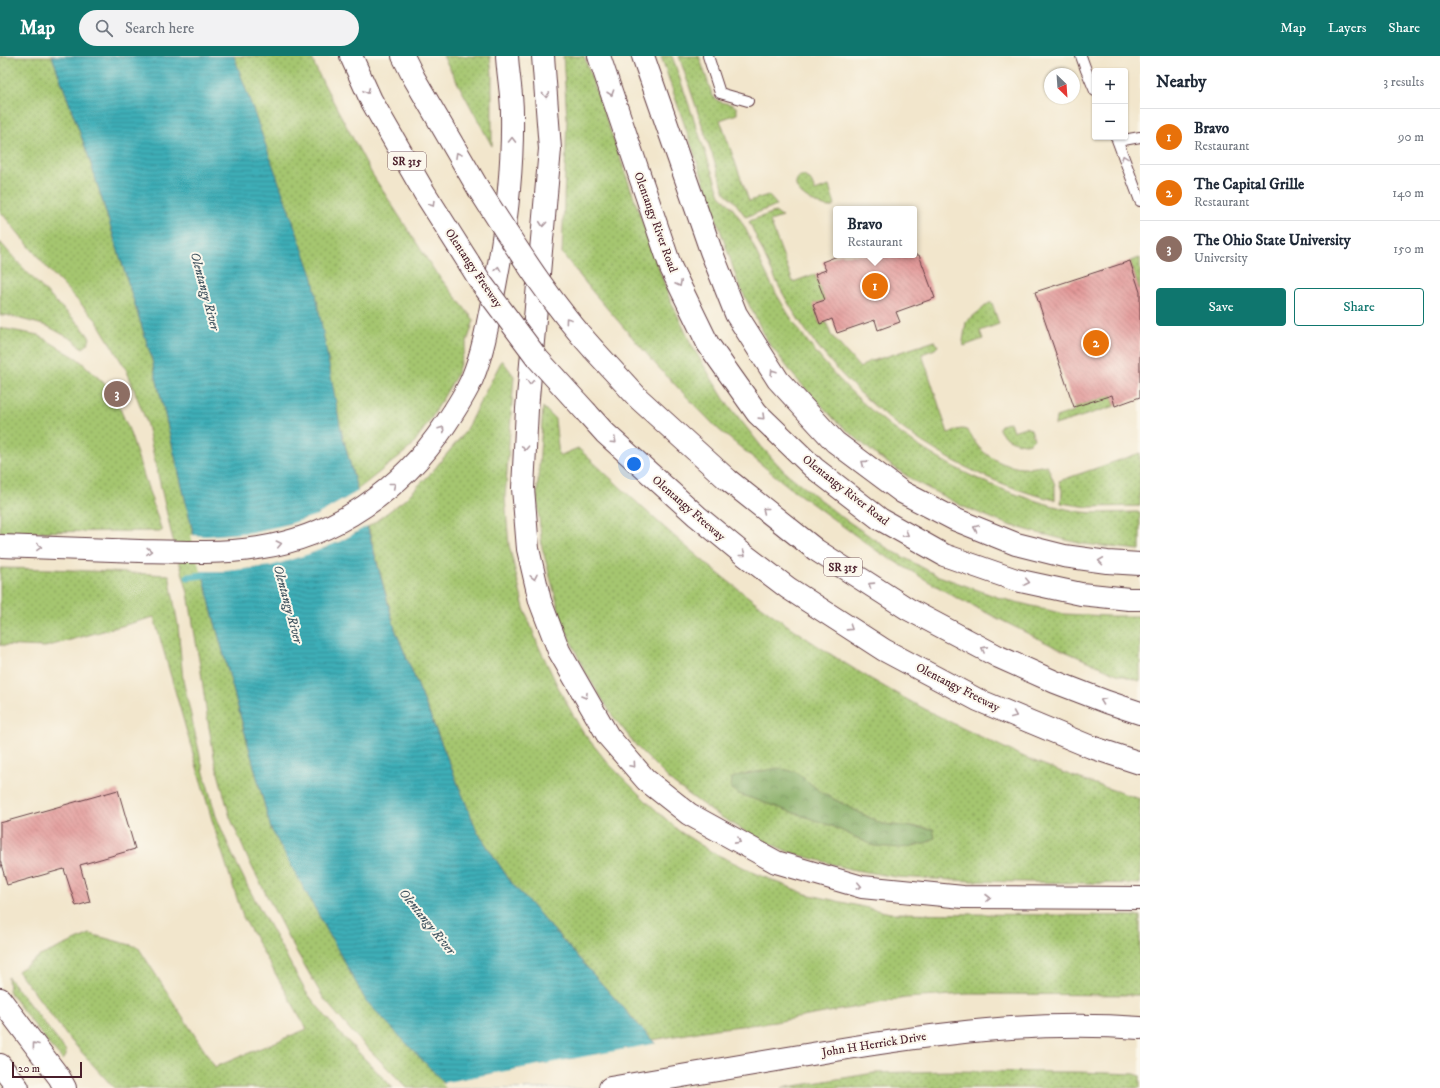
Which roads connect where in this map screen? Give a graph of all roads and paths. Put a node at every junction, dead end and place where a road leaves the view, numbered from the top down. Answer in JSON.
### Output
{"nodes":[{"id":1,"x":351,"y":56,"type":"edge"},
{"id":2,"x":403,"y":56,"type":"edge"},
{"id":3,"x":506,"y":56,"type":"edge"},
{"id":4,"x":543,"y":56,"type":"edge"},
{"id":5,"x":599,"y":56,"type":"edge"},
{"id":6,"x":643,"y":56,"type":"edge"},
{"id":7,"x":708,"y":56,"type":"edge"},
{"id":8,"x":1081,"y":56,"type":"edge"},
{"id":9,"x":1092,"y":84,"type":"edge"},
{"id":10,"x":748,"y":101,"type":"dead end"},
{"id":11,"x":1140,"y":137,"type":"edge"},
{"id":12,"x":1128,"y":138,"type":"edge"},
{"id":13,"x":1117,"y":140,"type":"edge"},
{"id":14,"x":1140,"y":201,"type":"edge"},
{"id":15,"x":0,"y":546,"type":"edge"},
{"id":16,"x":1140,"y":564,"type":"edge"},
{"id":17,"x":1140,"y":598,"type":"edge"},
{"id":18,"x":1140,"y":713,"type":"edge"},
{"id":19,"x":1140,"y":763,"type":"edge"},
{"id":20,"x":1140,"y":898,"type":"edge"},
{"id":21,"x":0,"y":1000,"type":"edge"},
{"id":22,"x":1140,"y":1028,"type":"edge"},
{"id":23,"x":0,"y":1065,"type":"edge"},
{"id":24,"x":18,"y":1088,"type":"edge"},
{"id":25,"x":65,"y":1088,"type":"edge"},
{"id":26,"x":610,"y":1088,"type":"edge"}],
"edges":[{"from":1,"to":19,"type":"main road","name":"Olentangy Freeway","number":"SR 315","one_way":true,"bridge":true},
{"from":18,"to":2,"type":"main road","number":"SR 315","one_way":true,"bridge":true},
{"from":15,"to":3,"type":"main road","one_way":true},
{"from":4,"to":20,"type":"main road","one_way":true},
{"from":5,"to":17,"type":"main road","name":"Olentangy River Road","one_way":true},
{"from":16,"to":6,"type":"main road","one_way":true},
{"from":7,"to":10,"type":"lane"},
{"from":8,"to":9,"type":"lane"},
{"from":11,"to":12,"type":"lane"},
{"from":14,"to":13,"type":"lane","one_way":true},
{"from":25,"to":21,"type":"main road","one_way":true},
{"from":22,"to":26,"type":"main road","name":"John H Herrick Drive"},
{"from":23,"to":24,"type":"main road"}]}
